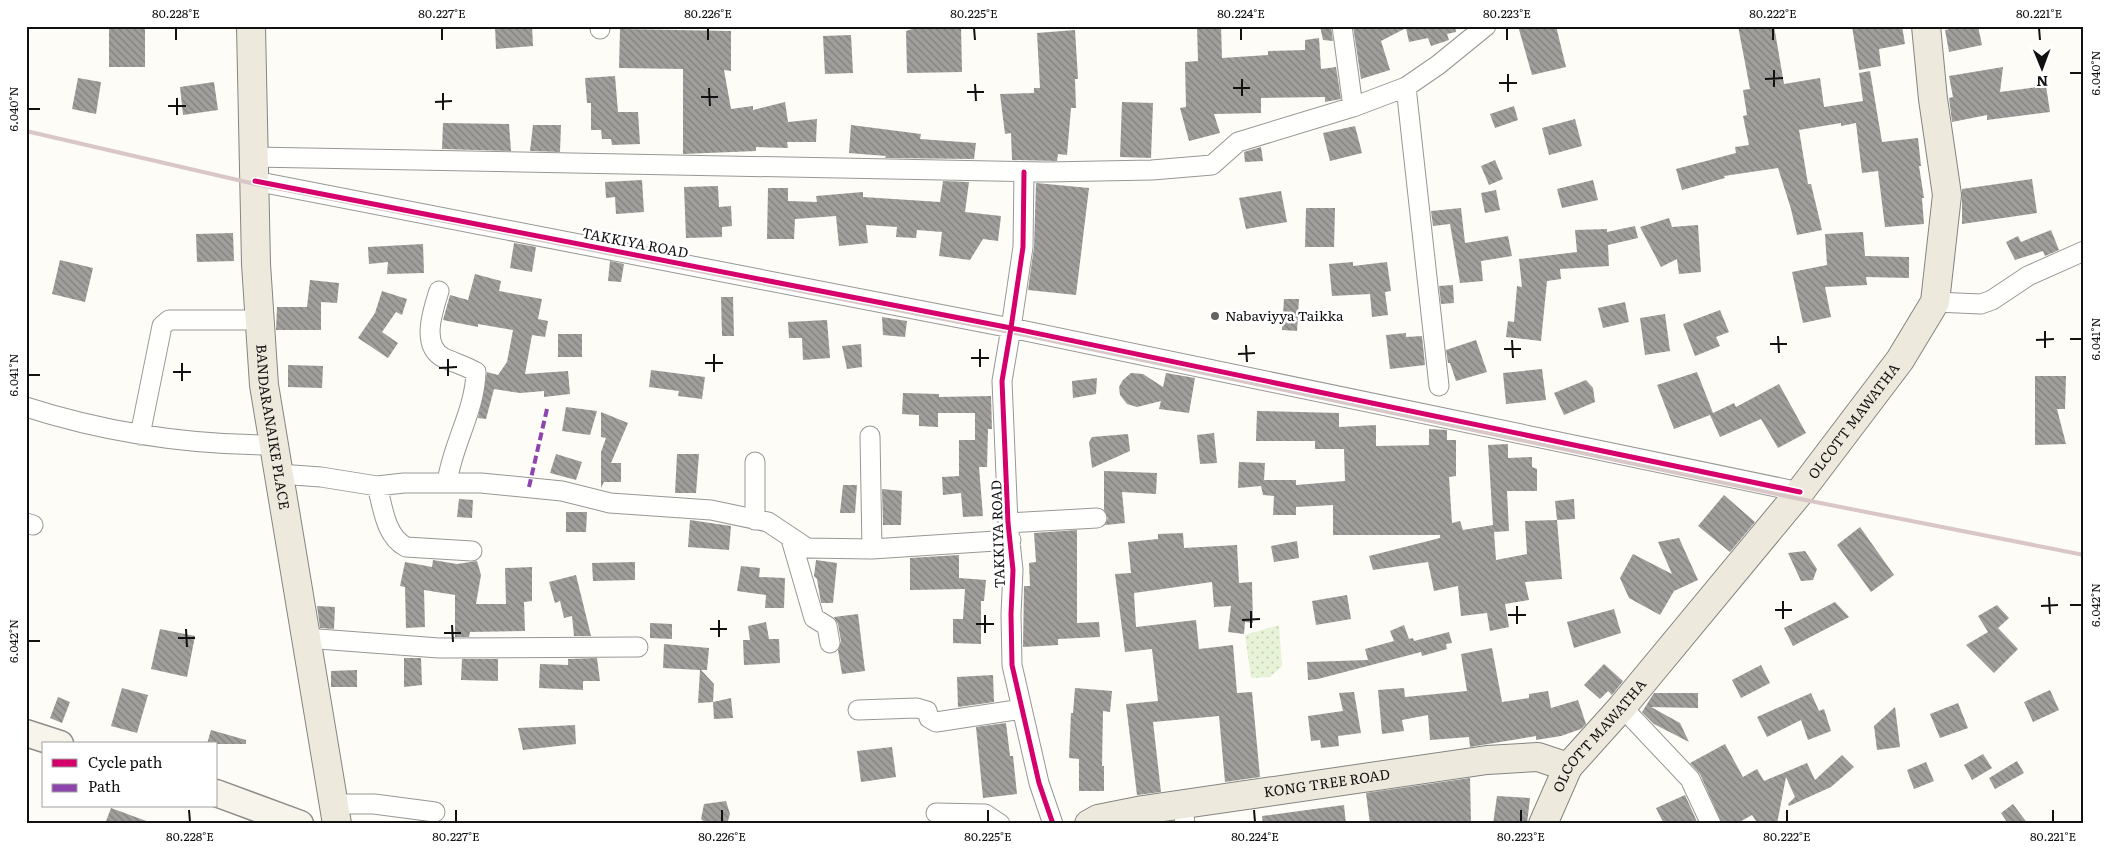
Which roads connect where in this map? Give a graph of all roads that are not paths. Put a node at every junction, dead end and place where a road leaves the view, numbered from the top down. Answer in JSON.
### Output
{"nodes":[{"id":1,"x":251,"y":26,"type":"edge"},
{"id":2,"x":1342,"y":26,"type":"edge"},
{"id":3,"x":1486,"y":26,"type":"edge"},
{"id":4,"x":1926,"y":26,"type":"edge"},
{"id":5,"x":1406,"y":88,"type":"junction"},
{"id":6,"x":1353,"y":107,"type":"junction"},
{"id":7,"x":254,"y":169,"type":"junction"},
{"id":8,"x":1024,"y":172,"type":"junction"},
{"id":9,"x":2084,"y":251,"type":"edge"},
{"id":10,"x":439,"y":290,"type":"dead end"},
{"id":11,"x":1935,"y":302,"type":"junction"},
{"id":12,"x":260,"y":320,"type":"junction"},
{"id":13,"x":1011,"y":328,"type":"junction"},
{"id":14,"x":1439,"y":386,"type":"dead end"},
{"id":15,"x":26,"y":407,"type":"edge"},
{"id":16,"x":140,"y":435,"type":"junction"},
{"id":17,"x":870,"y":436,"type":"dead end"},
{"id":18,"x":274,"y":445,"type":"junction"},
{"id":19,"x":755,"y":462,"type":"dead end"},
{"id":20,"x":279,"y":474,"type":"junction"},
{"id":21,"x":447,"y":483,"type":"junction"},
{"id":22,"x":376,"y":486,"type":"junction"},
{"id":23,"x":1800,"y":492,"type":"junction"},
{"id":24,"x":1097,"y":518,"type":"dead end"},
{"id":25,"x":755,"y":520,"type":"junction"},
{"id":26,"x":1010,"y":532,"type":"junction"},
{"id":27,"x":791,"y":539,"type":"junction"},
{"id":28,"x":872,"y":549,"type":"junction"},
{"id":29,"x":472,"y":551,"type":"dead end"},
{"id":30,"x":305,"y":638,"type":"junction"},
{"id":31,"x":830,"y":643,"type":"dead end"},
{"id":32,"x":638,"y":647,"type":"dead end"},
{"id":33,"x":1622,"y":706,"type":"junction"},
{"id":34,"x":1022,"y":709,"type":"junction"},
{"id":35,"x":858,"y":710,"type":"dead end"},
{"id":36,"x":26,"y":733,"type":"edge"},
{"id":37,"x":54,"y":742,"type":"edge"},
{"id":38,"x":1568,"y":767,"type":"junction"},
{"id":39,"x":218,"y":795,"type":"edge"},
{"id":40,"x":435,"y":812,"type":"dead end"},
{"id":41,"x":936,"y":813,"type":"dead end"},
{"id":42,"x":335,"y":814,"type":"edge"},
{"id":43,"x":1184,"y":815,"type":"edge"},
{"id":44,"x":300,"y":824,"type":"edge"},
{"id":45,"x":1000,"y":824,"type":"edge"},
{"id":46,"x":1053,"y":824,"type":"edge"},
{"id":47,"x":1089,"y":824,"type":"edge"},
{"id":48,"x":1543,"y":824,"type":"edge"},
{"id":49,"x":1711,"y":824,"type":"edge"}],
"edges":[{"from":1,"to":7,"type":"main road","name":"BANDARANAIKE PLACE"},
{"from":2,"to":6,"type":"street"},
{"from":3,"to":5,"type":"street"},
{"from":4,"to":11,"type":"main road","name":"OLCOTT MAWATHA"},
{"from":5,"to":6,"type":"street"},
{"from":5,"to":14,"type":"street"},
{"from":6,"to":8,"type":"street"},
{"from":7,"to":8,"type":"street"},
{"from":7,"to":12,"type":"main road","name":"BANDARANAIKE PLACE"},
{"from":7,"to":13,"type":"street","name":"TAKKIYA ROAD"},
{"from":8,"to":13,"type":"street","name":"TAKKIYA ROAD"},
{"from":9,"to":11,"type":"street"},
{"from":10,"to":21,"type":"street"},
{"from":11,"to":23,"type":"main road","name":"OLCOTT MAWATHA"},
{"from":12,"to":16,"type":"street"},
{"from":12,"to":18,"type":"main road","name":"BANDARANAIKE PLACE"},
{"from":13,"to":23,"type":"street"},
{"from":13,"to":26,"type":"street","name":"TAKKIYA ROAD"},
{"from":15,"to":16,"type":"street"},
{"from":16,"to":18,"type":"street"},
{"from":17,"to":28,"type":"street"},
{"from":18,"to":20,"type":"main road","name":"BANDARANAIKE PLACE"},
{"from":19,"to":25,"type":"street"},
{"from":20,"to":22,"type":"street"},
{"from":20,"to":30,"type":"main road","name":"BANDARANAIKE PLACE"},
{"from":21,"to":22,"type":"street"},
{"from":21,"to":25,"type":"street"},
{"from":22,"to":29,"type":"street"},
{"from":23,"to":33,"type":"main road","name":"OLCOTT MAWATHA"},
{"from":24,"to":26,"type":"street"},
{"from":25,"to":27,"type":"street"},
{"from":26,"to":28,"type":"street"},
{"from":26,"to":34,"type":"street","name":"TAKKIYA ROAD"},
{"from":27,"to":28,"type":"street"},
{"from":27,"to":31,"type":"street"},
{"from":30,"to":32,"type":"street"},
{"from":30,"to":42,"type":"main road","name":"BANDARANAIKE PLACE"},
{"from":33,"to":38,"type":"main road","name":"OLCOTT MAWATHA"},
{"from":33,"to":49,"type":"street"},
{"from":34,"to":35,"type":"street"},
{"from":34,"to":46,"type":"street","name":"TAKKIYA ROAD"},
{"from":36,"to":37,"type":"main road"},
{"from":38,"to":43,"type":"main road","name":"KONG TREE ROAD"},
{"from":38,"to":48,"type":"main road","name":"OLCOTT MAWATHA"},
{"from":39,"to":44,"type":"main road"},
{"from":40,"to":42,"type":"street"},
{"from":41,"to":45,"type":"street"},
{"from":43,"to":47,"type":"main road","name":"KONG TREE ROAD"}]}
